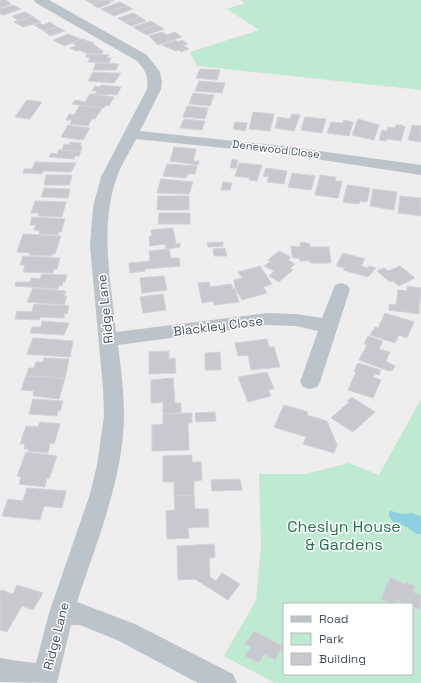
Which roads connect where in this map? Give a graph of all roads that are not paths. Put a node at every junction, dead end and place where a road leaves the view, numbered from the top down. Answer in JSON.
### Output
{"nodes":[{"id":1,"x":40,"y":0,"type":"edge"},
{"id":2,"x":130,"y":134,"type":"junction"},
{"id":3,"x":421,"y":170,"type":"edge"},
{"id":4,"x":341,"y":289,"type":"dead end"},
{"id":5,"x":328,"y":326,"type":"junction"},
{"id":6,"x":108,"y":340,"type":"junction"},
{"id":7,"x":310,"y":382,"type":"dead end"},
{"id":8,"x":61,"y":613,"type":"junction"},
{"id":9,"x":0,"y":670,"type":"edge"},
{"id":10,"x":45,"y":680,"type":"edge"},
{"id":11,"x":224,"y":683,"type":"edge"}],
"edges":[{"from":1,"to":2,"type":"street","name":"Ridge Lane"},
{"from":2,"to":3,"type":"street","name":"Denewood Close"},
{"from":2,"to":6,"type":"street","name":"Ridge Lane"},
{"from":4,"to":5,"type":"street"},
{"from":5,"to":6,"type":"street","name":"Blackley Close"},
{"from":5,"to":7,"type":"street"},
{"from":6,"to":8,"type":"street","name":"Ridge Lane"},
{"from":8,"to":10,"type":"street","name":"Ridge Lane"},
{"from":8,"to":11,"type":"street"},
{"from":9,"to":10,"type":"street"}]}
